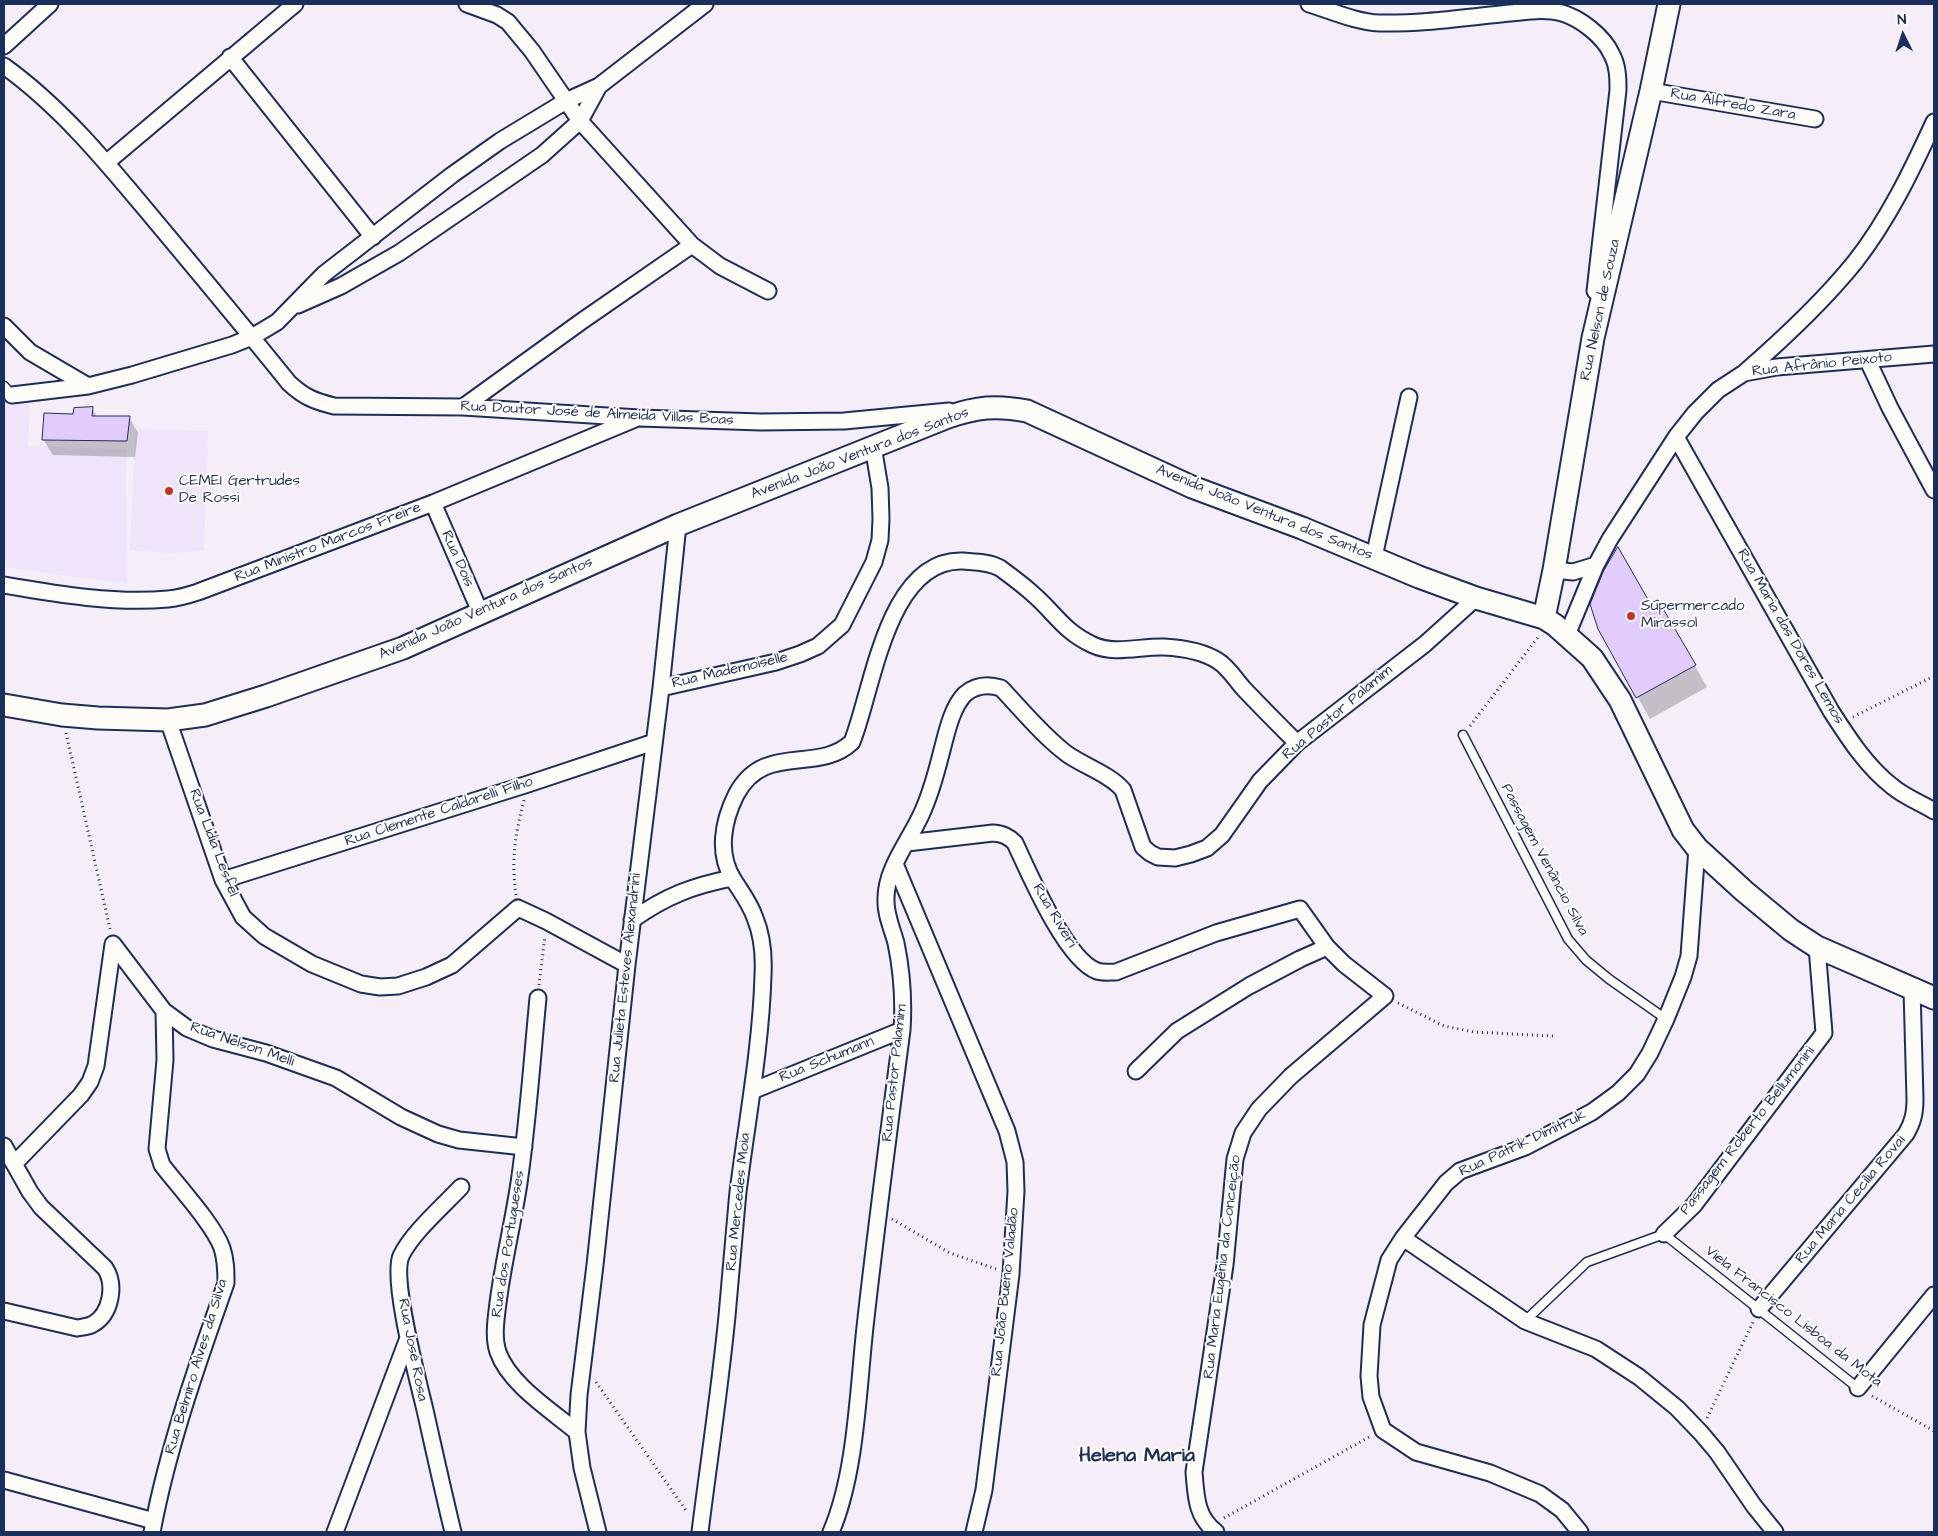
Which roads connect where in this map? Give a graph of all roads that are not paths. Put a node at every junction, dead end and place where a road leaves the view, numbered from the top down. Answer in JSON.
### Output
{"nodes":[{"id":1,"x":50,"y":4,"type":"edge"},
{"id":2,"x":295,"y":4,"type":"edge"},
{"id":3,"x":467,"y":4,"type":"edge"},
{"id":4,"x":706,"y":4,"type":"edge"},
{"id":5,"x":1309,"y":4,"type":"edge"},
{"id":6,"x":1668,"y":4,"type":"edge"},
{"id":7,"x":4,"y":46,"type":"edge"},
{"id":8,"x":230,"y":57,"type":"junction"},
{"id":9,"x":4,"y":66,"type":"edge"},
{"id":10,"x":598,"y":86,"type":"junction"},
{"id":11,"x":1652,"y":91,"type":"junction"},
{"id":12,"x":566,"y":101,"type":"junction"},
{"id":13,"x":1814,"y":119,"type":"dead end"},
{"id":14,"x":580,"y":121,"type":"junction"},
{"id":15,"x":1934,"y":122,"type":"edge"},
{"id":16,"x":106,"y":162,"type":"junction"},
{"id":17,"x":373,"y":237,"type":"junction"},
{"id":18,"x":692,"y":245,"type":"junction"},
{"id":19,"x":768,"y":291,"type":"dead end"},
{"id":20,"x":288,"y":310,"type":"junction"},
{"id":21,"x":4,"y":326,"type":"edge"},
{"id":22,"x":252,"y":337,"type":"junction"},
{"id":23,"x":1593,"y":338,"type":"junction"},
{"id":24,"x":1934,"y":354,"type":"edge"},
{"id":25,"x":1868,"y":361,"type":"junction"},
{"id":26,"x":1744,"y":373,"type":"junction"},
{"id":27,"x":88,"y":386,"type":"junction"},
{"id":28,"x":7,"y":392,"type":"edge"},
{"id":29,"x":1409,"y":397,"type":"dead end"},
{"id":30,"x":464,"y":407,"type":"junction"},
{"id":31,"x":970,"y":410,"type":"junction"},
{"id":32,"x":639,"y":418,"type":"junction"},
{"id":33,"x":1676,"y":436,"type":"junction"},
{"id":34,"x":873,"y":446,"type":"junction"},
{"id":35,"x":1934,"y":490,"type":"edge"},
{"id":36,"x":433,"y":503,"type":"junction"},
{"id":37,"x":678,"y":525,"type":"junction"},
{"id":38,"x":1374,"y":556,"type":"junction"},
{"id":39,"x":1596,"y":565,"type":"junction"},
{"id":40,"x":1554,"y":570,"type":"junction"},
{"id":41,"x":4,"y":585,"type":"edge"},
{"id":42,"x":1476,"y":598,"type":"junction"},
{"id":43,"x":481,"y":614,"type":"junction"},
{"id":44,"x":1547,"y":620,"type":"junction"},
{"id":45,"x":1567,"y":635,"type":"junction"},
{"id":46,"x":661,"y":688,"type":"junction"},
{"id":47,"x":4,"y":705,"type":"edge"},
{"id":48,"x":168,"y":720,"type":"junction"},
{"id":49,"x":1463,"y":735,"type":"road end"},
{"id":50,"x":654,"y":742,"type":"junction"},
{"id":51,"x":1297,"y":743,"type":"junction"},
{"id":52,"x":1934,"y":811,"type":"edge"},
{"id":53,"x":907,"y":843,"type":"junction"},
{"id":54,"x":1697,"y":848,"type":"junction"},
{"id":55,"x":895,"y":864,"type":"junction"},
{"id":56,"x":732,"y":878,"type":"junction"},
{"id":57,"x":223,"y":880,"type":"junction"},
{"id":58,"x":632,"y":920,"type":"junction"},
{"id":59,"x":1327,"y":947,"type":"junction"},
{"id":60,"x":1817,"y":947,"type":"junction"},
{"id":61,"x":627,"y":965,"type":"junction"},
{"id":62,"x":1912,"y":989,"type":"junction"},
{"id":63,"x":538,"y":998,"type":"road end"},
{"id":64,"x":1934,"y":998,"type":"edge"},
{"id":65,"x":164,"y":1011,"type":"junction"},
{"id":66,"x":1666,"y":1019,"type":"junction"},
{"id":67,"x":902,"y":1030,"type":"junction"},
{"id":68,"x":1136,"y":1071,"type":"dead end"},
{"id":69,"x":752,"y":1091,"type":"junction"},
{"id":70,"x":4,"y":1146,"type":"edge"},
{"id":71,"x":524,"y":1147,"type":"junction"},
{"id":72,"x":14,"y":1164,"type":"junction"},
{"id":73,"x":460,"y":1187,"type":"dead end"},
{"id":74,"x":1664,"y":1234,"type":"junction"},
{"id":75,"x":1403,"y":1238,"type":"junction"},
{"id":76,"x":1934,"y":1295,"type":"edge"},
{"id":77,"x":1759,"y":1309,"type":"junction"},
{"id":78,"x":4,"y":1311,"type":"edge"},
{"id":79,"x":1525,"y":1321,"type":"junction"},
{"id":80,"x":408,"y":1338,"type":"junction"},
{"id":81,"x":1858,"y":1388,"type":"joint"},
{"id":82,"x":577,"y":1432,"type":"junction"},
{"id":83,"x":4,"y":1480,"type":"edge"},
{"id":84,"x":153,"y":1527,"type":"edge"},
{"id":85,"x":1212,"y":1529,"type":"edge"},
{"id":86,"x":700,"y":1531,"type":"edge"},
{"id":87,"x":335,"y":1532,"type":"edge"},
{"id":88,"x":453,"y":1532,"type":"edge"},
{"id":89,"x":598,"y":1532,"type":"edge"},
{"id":90,"x":831,"y":1532,"type":"edge"},
{"id":91,"x":974,"y":1532,"type":"edge"},
{"id":92,"x":1580,"y":1532,"type":"edge"},
{"id":93,"x":1775,"y":1532,"type":"edge"}],
"edges":[{"from":1,"to":7,"type":"street"},
{"from":2,"to":8,"type":"street"},
{"from":3,"to":12,"type":"street"},
{"from":4,"to":10,"type":"street"},
{"from":5,"to":23,"type":"street"},
{"from":6,"to":11,"type":"main road","name":"Rua Nelson de Souza"},
{"from":8,"to":16,"type":"street"},
{"from":8,"to":17,"type":"street"},
{"from":9,"to":16,"type":"street","name":"Rua Doutor José de Almeida Villas Boas"},
{"from":10,"to":12,"type":"street"},
{"from":10,"to":14,"type":"street"},
{"from":11,"to":13,"type":"street","name":"Rua Alfredo Zara"},
{"from":11,"to":23,"type":"main road","name":"Rua Nelson de Souza"},
{"from":12,"to":14,"type":"street"},
{"from":12,"to":17,"type":"street"},
{"from":14,"to":18,"type":"street"},
{"from":14,"to":20,"type":"street"},
{"from":15,"to":26,"type":"street"},
{"from":16,"to":22,"type":"street","name":"Rua Doutor José de Almeida Villas Boas"},
{"from":17,"to":20,"type":"street"},
{"from":18,"to":19,"type":"street"},
{"from":18,"to":30,"type":"street"},
{"from":20,"to":22,"type":"street"},
{"from":21,"to":27,"type":"street"},
{"from":22,"to":27,"type":"street"},
{"from":22,"to":30,"type":"street","name":"Rua Doutor José de Almeida Villas Boas"},
{"from":23,"to":40,"type":"main road","name":"Rua Nelson de Souza"},
{"from":24,"to":25,"type":"street","name":"Rua Afrânio Peixoto"},
{"from":25,"to":26,"type":"street","name":"Rua Afrânio Peixoto"},
{"from":25,"to":35,"type":"street"},
{"from":26,"to":33,"type":"street","name":"Rua Afrânio Peixoto"},
{"from":27,"to":28,"type":"street"},
{"from":29,"to":38,"type":"street"},
{"from":30,"to":32,"type":"street","name":"Rua Doutor José de Almeida Villas Boas"},
{"from":31,"to":32,"type":"street","name":"Rua Doutor José de Almeida Villas Boas"},
{"from":31,"to":34,"type":"main road","name":"Avenida João Ventura dos Santos"},
{"from":31,"to":38,"type":"main road","name":"Avenida João Ventura dos Santos"},
{"from":32,"to":36,"type":"street","name":"Rua Ministro Marcos Freire"},
{"from":33,"to":39,"type":"street","name":"Rua Afrânio Peixoto"},
{"from":33,"to":52,"type":"street","name":"Rua Maria das Dores Lemos"},
{"from":34,"to":37,"type":"main road","name":"Avenida João Ventura dos Santos"},
{"from":34,"to":46,"type":"street","name":"Rua Mademoiselle"},
{"from":36,"to":41,"type":"street","name":"Rua Ministro Marcos Freire"},
{"from":36,"to":43,"type":"street","name":"Rua Dois"},
{"from":37,"to":43,"type":"main road","name":"Avenida João Ventura dos Santos"},
{"from":37,"to":46,"type":"street","name":"Rua Julieta Esteves Alexandrini"},
{"from":38,"to":42,"type":"main road","name":"Avenida João Ventura dos Santos"},
{"from":39,"to":40,"type":"street"},
{"from":39,"to":45,"type":"street","name":"Rua Afrânio Peixoto"},
{"from":40,"to":44,"type":"main road","name":"Rua Nelson de Souza"},
{"from":42,"to":44,"type":"main road","name":"Avenida João Ventura dos Santos"},
{"from":42,"to":51,"type":"street","name":"Rua Pastor Palamim"},
{"from":43,"to":48,"type":"main road","name":"Avenida João Ventura dos Santos"},
{"from":44,"to":45,"type":"main road","name":"Avenida João Ventura dos Santos"},
{"from":45,"to":54,"type":"main road","name":"Avenida João Ventura dos Santos"},
{"from":46,"to":50,"type":"street","name":"Rua Julieta Esteves Alexandrini"},
{"from":47,"to":48,"type":"main road","name":"Avenida João Ventura dos Santos"},
{"from":48,"to":57,"type":"street","name":"Rua Lídia Lesfel"},
{"from":49,"to":66,"type":"lane","name":"Passagem Venâncio Silva"},
{"from":50,"to":57,"type":"street","name":"Rua Clemente Caldarelli Filho"},
{"from":50,"to":58,"type":"street","name":"Rua Julieta Esteves Alexandrini"},
{"from":51,"to":53,"type":"street","name":"Rua Pastor Palamim"},
{"from":51,"to":56,"type":"street","name":"Rua Mercedes Moia"},
{"from":53,"to":55,"type":"street","name":"Rua Pastor Palamim"},
{"from":53,"to":59,"type":"street","name":"Rua Riveri"},
{"from":54,"to":60,"type":"main road","name":"Avenida João Ventura dos Santos"},
{"from":54,"to":66,"type":"street","name":"Rua Patrik Dimitruk"},
{"from":55,"to":67,"type":"street","name":"Rua Pastor Palamim"},
{"from":55,"to":91,"type":"street","name":"Rua João Bueno Valadão"},
{"from":56,"to":58,"type":"street"},
{"from":56,"to":69,"type":"street","name":"Rua Mercedes Moia"},
{"from":57,"to":61,"type":"street","name":"Rua Lídia Lesfel"},
{"from":58,"to":61,"type":"street","name":"Rua Julieta Esteves Alexandrini"},
{"from":59,"to":68,"type":"street"},
{"from":59,"to":85,"type":"street","name":"Rua Maria Eugênia da Conceição"},
{"from":60,"to":62,"type":"main road","name":"Avenida João Ventura dos Santos"},
{"from":60,"to":74,"type":"street","name":"Passagem Roberto Bellumonini"},
{"from":61,"to":82,"type":"street","name":"Rua Julieta Esteves Alexandrini"},
{"from":62,"to":64,"type":"main road","name":"Avenida João Ventura dos Santos"},
{"from":62,"to":77,"type":"street","name":"Rua Maria Cecília Rovai"},
{"from":63,"to":71,"type":"street","name":"Rua dos Portugueses"},
{"from":65,"to":71,"type":"street","name":"Rua Nelson Melli"},
{"from":65,"to":72,"type":"street","name":"Rua Nelson Melli"},
{"from":65,"to":84,"type":"street","name":"Rua Belmiro Alves da Silva"},
{"from":66,"to":75,"type":"street","name":"Rua Patrik Dimitruk"},
{"from":67,"to":69,"type":"street","name":"Rua Schumann"},
{"from":67,"to":90,"type":"street","name":"Rua Pastor Palamim"},
{"from":69,"to":86,"type":"street","name":"Rua Mercedes Moia"},
{"from":70,"to":72,"type":"street"},
{"from":71,"to":82,"type":"street","name":"Rua dos Portugueses"},
{"from":72,"to":78,"type":"street"},
{"from":73,"to":80,"type":"street","name":"Rua José Rosa"},
{"from":74,"to":77,"type":"lane","name":"Viela Francisco Lisboa da Mota"},
{"from":74,"to":79,"type":"lane","name":"Passagem Roberto Bellumonini"},
{"from":75,"to":79,"type":"street"},
{"from":75,"to":92,"type":"street","name":"Rua Patrik Dimitruk"},
{"from":76,"to":81,"type":"street"},
{"from":77,"to":81,"type":"lane","name":"Viela Francisco Lisboa da Mota"},
{"from":79,"to":93,"type":"street"},
{"from":80,"to":87,"type":"street"},
{"from":80,"to":88,"type":"street","name":"Rua José Rosa"},
{"from":82,"to":89,"type":"street"},
{"from":83,"to":84,"type":"street"}]}
